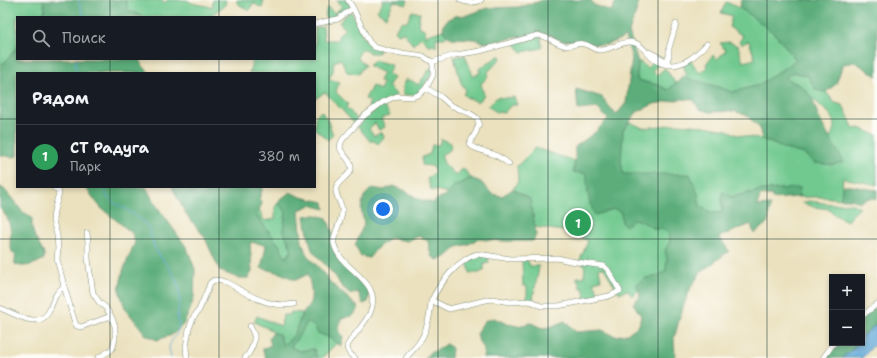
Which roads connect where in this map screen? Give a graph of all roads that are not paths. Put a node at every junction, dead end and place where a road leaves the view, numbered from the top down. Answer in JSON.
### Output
{"nodes":[{"id":1,"x":348,"y":0,"type":"edge"},
{"id":2,"x":481,"y":0,"type":"edge"},
{"id":3,"x":461,"y":1,"type":"edge"},
{"id":4,"x":353,"y":8,"type":"junction"},
{"id":5,"x":316,"y":24,"type":"edge"},
{"id":6,"x":676,"y":24,"type":"dead end"},
{"id":7,"x":707,"y":44,"type":"dead end"},
{"id":8,"x":432,"y":62,"type":"junction"},
{"id":9,"x":668,"y":62,"type":"junction"},
{"id":10,"x":426,"y":88,"type":"junction"},
{"id":11,"x":509,"y":164,"type":"dead end"},
{"id":12,"x":54,"y":188,"type":"edge"},
{"id":13,"x":87,"y":233,"type":"dead end"},
{"id":14,"x":64,"y":286,"type":"junction"},
{"id":15,"x":431,"y":300,"type":"junction"},
{"id":16,"x":294,"y":304,"type":"dead end"},
{"id":17,"x":877,"y":304,"type":"edge"},
{"id":18,"x":0,"y":308,"type":"edge"},
{"id":19,"x":865,"y":314,"type":"edge"},
{"id":20,"x":111,"y":316,"type":"junction"},
{"id":21,"x":250,"y":326,"type":"dead end"},
{"id":22,"x":832,"y":346,"type":"edge"},
{"id":23,"x":98,"y":358,"type":"edge"},
{"id":24,"x":187,"y":358,"type":"edge"},
{"id":25,"x":245,"y":358,"type":"edge"},
{"id":26,"x":356,"y":358,"type":"edge"},
{"id":27,"x":406,"y":358,"type":"edge"},
{"id":28,"x":823,"y":358,"type":"edge"}],
"edges":[{"from":1,"to":4,"type":"street"},
{"from":2,"to":3,"type":"street"},
{"from":4,"to":5,"type":"street"},
{"from":4,"to":8,"type":"street"},
{"from":6,"to":9,"type":"street"},
{"from":7,"to":9,"type":"street"},
{"from":8,"to":9,"type":"street"},
{"from":8,"to":10,"type":"street"},
{"from":10,"to":11,"type":"street"},
{"from":10,"to":26,"type":"street"},
{"from":12,"to":14,"type":"street"},
{"from":13,"to":20,"type":"street"},
{"from":14,"to":18,"type":"street"},
{"from":14,"to":20,"type":"street"},
{"from":15,"to":15,"type":"street"},
{"from":15,"to":27,"type":"street"},
{"from":16,"to":24,"type":"street"},
{"from":17,"to":19,"type":"street"},
{"from":20,"to":23,"type":"street"},
{"from":21,"to":25,"type":"street"},
{"from":22,"to":28,"type":"street"}]}
